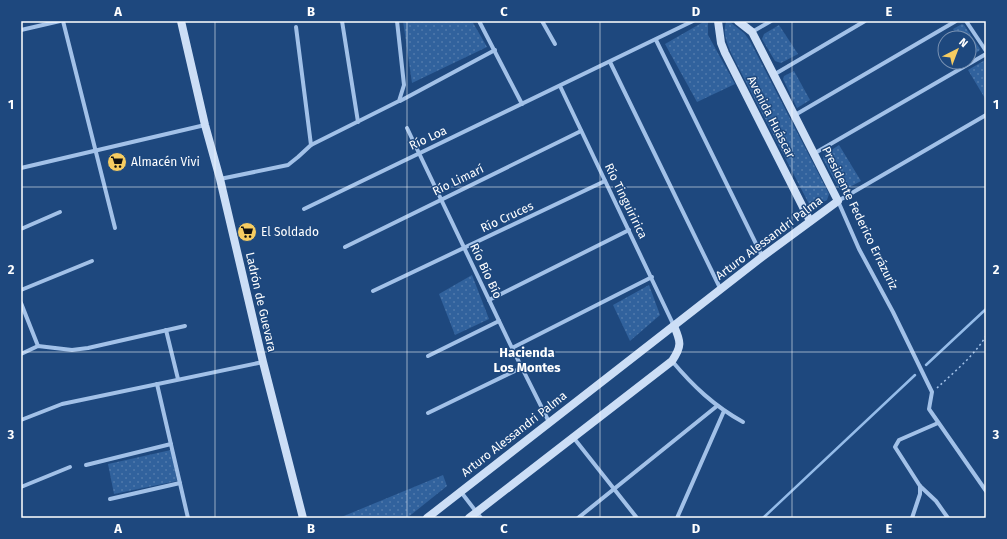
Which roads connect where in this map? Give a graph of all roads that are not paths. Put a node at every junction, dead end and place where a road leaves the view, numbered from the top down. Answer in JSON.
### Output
{"nodes":[{"id":1,"x":60,"y":21,"type":"edge"},
{"id":2,"x":63,"y":21,"type":"edge"},
{"id":3,"x":181,"y":21,"type":"edge"},
{"id":4,"x":342,"y":21,"type":"edge"},
{"id":5,"x":397,"y":21,"type":"edge"},
{"id":6,"x":479,"y":21,"type":"edge"},
{"id":7,"x":542,"y":21,"type":"edge"},
{"id":8,"x":694,"y":21,"type":"edge"},
{"id":9,"x":718,"y":21,"type":"edge"},
{"id":10,"x":738,"y":21,"type":"edge"},
{"id":11,"x":771,"y":21,"type":"edge"},
{"id":12,"x":865,"y":21,"type":"edge"},
{"id":13,"x":956,"y":21,"type":"edge"},
{"id":14,"x":966,"y":21,"type":"edge"},
{"id":15,"x":296,"y":27,"type":"dead end"},
{"id":16,"x":21,"y":30,"type":"edge"},
{"id":17,"x":752,"y":32,"type":"junction"},
{"id":18,"x":656,"y":40,"type":"junction"},
{"id":19,"x":555,"y":44,"type":"dead end"},
{"id":20,"x":495,"y":50,"type":"junction"},
{"id":21,"x":986,"y":52,"type":"edge"},
{"id":22,"x":610,"y":62,"type":"junction"},
{"id":23,"x":775,"y":74,"type":"junction"},
{"id":24,"x":560,"y":86,"type":"junction"},
{"id":25,"x":399,"y":101,"type":"junction"},
{"id":26,"x":522,"y":104,"type":"junction"},
{"id":27,"x":795,"y":115,"type":"junction"},
{"id":28,"x":986,"y":115,"type":"edge"},
{"id":29,"x":358,"y":122,"type":"junction"},
{"id":30,"x":205,"y":125,"type":"junction"},
{"id":31,"x":407,"y":128,"type":"dead end"},
{"id":32,"x":581,"y":131,"type":"junction"},
{"id":33,"x":311,"y":145,"type":"junction"},
{"id":34,"x":95,"y":150,"type":"junction"},
{"id":35,"x":419,"y":153,"type":"junction"},
{"id":36,"x":815,"y":153,"type":"junction"},
{"id":37,"x":21,"y":167,"type":"edge"},
{"id":38,"x":220,"y":179,"type":"junction"},
{"id":39,"x":605,"y":181,"type":"junction"},
{"id":40,"x":441,"y":199,"type":"junction"},
{"id":41,"x":838,"y":201,"type":"junction"},
{"id":42,"x":304,"y":209,"type":"dead end"},
{"id":43,"x":60,"y":212,"type":"dead end"},
{"id":44,"x":810,"y":221,"type":"junction"},
{"id":45,"x":115,"y":228,"type":"dead end"},
{"id":46,"x":21,"y":229,"type":"edge"},
{"id":47,"x":629,"y":230,"type":"junction"},
{"id":48,"x":344,"y":247,"type":"dead end"},
{"id":49,"x":464,"y":248,"type":"junction"},
{"id":50,"x":762,"y":257,"type":"junction"},
{"id":51,"x":92,"y":261,"type":"dead end"},
{"id":52,"x":652,"y":277,"type":"junction"},
{"id":53,"x":21,"y":290,"type":"edge"},
{"id":54,"x":721,"y":290,"type":"junction"},
{"id":55,"x":373,"y":291,"type":"dead end"},
{"id":56,"x":489,"y":300,"type":"junction"},
{"id":57,"x":21,"y":303,"type":"edge"},
{"id":58,"x":499,"y":321,"type":"junction"},
{"id":59,"x":185,"y":326,"type":"dead end"},
{"id":60,"x":674,"y":326,"type":"junction"},
{"id":61,"x":166,"y":330,"type":"junction"},
{"id":62,"x":38,"y":346,"type":"junction"},
{"id":63,"x":512,"y":348,"type":"junction"},
{"id":64,"x":21,"y":354,"type":"edge"},
{"id":65,"x":428,"y":356,"type":"dead end"},
{"id":66,"x":672,"y":361,"type":"junction"},
{"id":67,"x":263,"y":362,"type":"junction"},
{"id":68,"x":521,"y":368,"type":"junction"},
{"id":69,"x":178,"y":379,"type":"junction"},
{"id":70,"x":157,"y":384,"type":"junction"},
{"id":71,"x":717,"y":406,"type":"junction"},
{"id":72,"x":724,"y":411,"type":"junction"},
{"id":73,"x":428,"y":412,"type":"dead end"},
{"id":74,"x":21,"y":420,"type":"edge"},
{"id":75,"x":549,"y":422,"type":"junction"},
{"id":76,"x":743,"y":422,"type":"dead end"},
{"id":77,"x":938,"y":423,"type":"junction"},
{"id":78,"x":572,"y":437,"type":"junction"},
{"id":79,"x":171,"y":444,"type":"junction"},
{"id":80,"x":86,"y":465,"type":"dead end"},
{"id":81,"x":70,"y":467,"type":"dead end"},
{"id":82,"x":180,"y":483,"type":"junction"},
{"id":83,"x":920,"y":486,"type":"junction"},
{"id":84,"x":21,"y":487,"type":"edge"},
{"id":85,"x":614,"y":490,"type":"junction"},
{"id":86,"x":986,"y":491,"type":"edge"},
{"id":87,"x":461,"y":492,"type":"junction"},
{"id":88,"x":110,"y":498,"type":"dead end"},
{"id":89,"x":479,"y":515,"type":"edge"},
{"id":90,"x":188,"y":518,"type":"edge"},
{"id":91,"x":303,"y":518,"type":"edge"},
{"id":92,"x":427,"y":518,"type":"edge"},
{"id":93,"x":468,"y":518,"type":"edge"},
{"id":94,"x":578,"y":518,"type":"edge"},
{"id":95,"x":637,"y":518,"type":"edge"},
{"id":96,"x":677,"y":518,"type":"edge"},
{"id":97,"x":912,"y":518,"type":"edge"},
{"id":98,"x":948,"y":518,"type":"edge"}],
"edges":[{"from":1,"to":16,"type":"street"},
{"from":2,"to":34,"type":"street"},
{"from":3,"to":30,"type":"street","name":"Ladrón de Guevara"},
{"from":4,"to":29,"type":"street"},
{"from":5,"to":25,"type":"street"},
{"from":6,"to":20,"type":"street"},
{"from":7,"to":19,"type":"street"},
{"from":8,"to":18,"type":"street","name":"Río Loa"},
{"from":9,"to":44,"type":"street","name":"Avenida Huáscar"},
{"from":10,"to":17,"type":"street","name":"Presidente Federico Errázuriz"},
{"from":11,"to":17,"type":"street"},
{"from":12,"to":23,"type":"street"},
{"from":13,"to":27,"type":"street"},
{"from":14,"to":21,"type":"street"},
{"from":15,"to":33,"type":"street"},
{"from":17,"to":23,"type":"street","name":"Presidente Federico Errázuriz"},
{"from":18,"to":22,"type":"street","name":"Río Loa"},
{"from":18,"to":50,"type":"street"},
{"from":20,"to":25,"type":"street"},
{"from":20,"to":26,"type":"street"},
{"from":21,"to":36,"type":"street"},
{"from":22,"to":24,"type":"street","name":"Río Loa"},
{"from":22,"to":54,"type":"street"},
{"from":23,"to":27,"type":"street","name":"Presidente Federico Errázuriz"},
{"from":24,"to":26,"type":"street","name":"Río Loa"},
{"from":24,"to":32,"type":"street","name":"Río Tinguiririca"},
{"from":25,"to":29,"type":"street"},
{"from":26,"to":35,"type":"street","name":"Río Loa"},
{"from":27,"to":36,"type":"street","name":"Presidente Federico Errázuriz"},
{"from":28,"to":41,"type":"street","name":"Arturo Alessandri Palma"},
{"from":29,"to":33,"type":"street"},
{"from":30,"to":34,"type":"street"},
{"from":30,"to":38,"type":"street","name":"Ladrón de Guevara"},
{"from":31,"to":35,"type":"street","name":"Río Bío Bío"},
{"from":32,"to":39,"type":"street","name":"Río Tinguiririca"},
{"from":32,"to":40,"type":"street","name":"Río Limarí"},
{"from":33,"to":38,"type":"street"},
{"from":34,"to":37,"type":"street"},
{"from":34,"to":45,"type":"street"},
{"from":35,"to":40,"type":"street","name":"Río Bío Bío"},
{"from":35,"to":42,"type":"street","name":"Río Loa"},
{"from":36,"to":41,"type":"street","name":"Presidente Federico Errázuriz"},
{"from":38,"to":67,"type":"street","name":"Ladrón de Guevara"},
{"from":39,"to":47,"type":"street","name":"Río Tinguiririca"},
{"from":39,"to":49,"type":"street","name":"Río Cruces"},
{"from":40,"to":48,"type":"street","name":"Río Limarí"},
{"from":40,"to":49,"type":"street","name":"Río Bío Bío"},
{"from":41,"to":44,"type":"street","name":"Arturo Alessandri Palma"},
{"from":41,"to":77,"type":"street","name":"Presidente Federico Errázuriz"},
{"from":43,"to":46,"type":"street"},
{"from":44,"to":50,"type":"street","name":"Arturo Alessandri Palma"},
{"from":47,"to":52,"type":"street","name":"Río Tinguiririca"},
{"from":47,"to":56,"type":"street"},
{"from":49,"to":55,"type":"street","name":"Río Cruces"},
{"from":49,"to":56,"type":"street","name":"Río Bío Bío"},
{"from":50,"to":54,"type":"street","name":"Arturo Alessandri Palma"},
{"from":51,"to":53,"type":"street"},
{"from":52,"to":60,"type":"street","name":"Río Tinguiririca"},
{"from":52,"to":63,"type":"street"},
{"from":54,"to":60,"type":"street","name":"Arturo Alessandri Palma"},
{"from":56,"to":58,"type":"street","name":"Río Bío Bío"},
{"from":57,"to":62,"type":"street"},
{"from":58,"to":63,"type":"street","name":"Río Bío Bío"},
{"from":58,"to":65,"type":"street"},
{"from":59,"to":61,"type":"street"},
{"from":60,"to":66,"type":"street"},
{"from":60,"to":75,"type":"street","name":"Arturo Alessandri Palma"},
{"from":61,"to":62,"type":"street"},
{"from":61,"to":69,"type":"street"},
{"from":62,"to":64,"type":"street"},
{"from":63,"to":68,"type":"street","name":"Río Bío Bío"},
{"from":66,"to":71,"type":"street"},
{"from":66,"to":78,"type":"street"},
{"from":67,"to":69,"type":"street"},
{"from":67,"to":91,"type":"street","name":"Ladrón de Guevara"},
{"from":68,"to":73,"type":"street"},
{"from":68,"to":75,"type":"street","name":"Río Bío Bío"},
{"from":69,"to":70,"type":"street"},
{"from":70,"to":74,"type":"street"},
{"from":70,"to":79,"type":"street"},
{"from":71,"to":72,"type":"street"},
{"from":71,"to":85,"type":"street"},
{"from":72,"to":76,"type":"street"},
{"from":72,"to":96,"type":"street"},
{"from":75,"to":87,"type":"street","name":"Arturo Alessandri Palma"},
{"from":77,"to":83,"type":"street"},
{"from":77,"to":86,"type":"street"},
{"from":78,"to":85,"type":"street"},
{"from":78,"to":89,"type":"street"},
{"from":79,"to":80,"type":"street"},
{"from":79,"to":82,"type":"street"},
{"from":81,"to":84,"type":"street"},
{"from":82,"to":88,"type":"street"},
{"from":82,"to":90,"type":"street"},
{"from":83,"to":97,"type":"street"},
{"from":83,"to":98,"type":"street"},
{"from":85,"to":94,"type":"street"},
{"from":85,"to":95,"type":"street"},
{"from":87,"to":89,"type":"street"},
{"from":87,"to":92,"type":"street","name":"Arturo Alessandri Palma"},
{"from":89,"to":93,"type":"street"}]}
